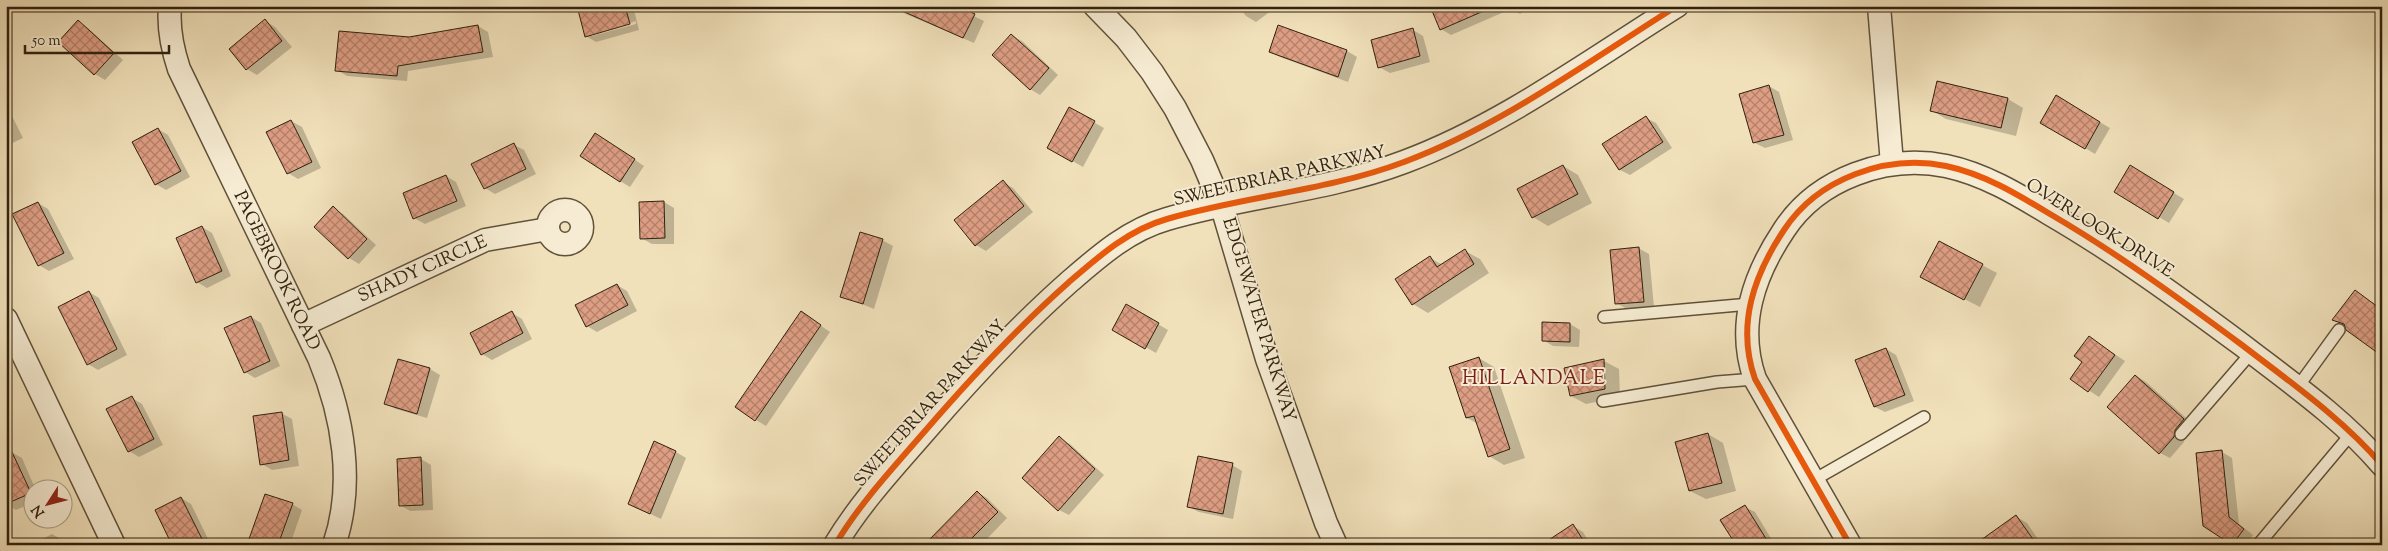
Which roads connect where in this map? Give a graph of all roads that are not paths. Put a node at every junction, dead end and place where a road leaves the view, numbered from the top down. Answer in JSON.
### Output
{"nodes":[{"id":1,"x":170,"y":6,"type":"edge"},
{"id":2,"x":1095,"y":6,"type":"edge"},
{"id":3,"x":1677,"y":6,"type":"edge"},
{"id":4,"x":1879,"y":6,"type":"edge"},
{"id":5,"x":1892,"y":164,"type":"junction"},
{"id":6,"x":1222,"y":207,"type":"junction"},
{"id":7,"x":548,"y":229,"type":"dead end"},
{"id":8,"x":1750,"y":304,"type":"junction"},
{"id":9,"x":1604,"y":316,"type":"dead end"},
{"id":10,"x":6,"y":320,"type":"edge"},
{"id":11,"x":303,"y":326,"type":"junction"},
{"id":12,"x":2339,"y":330,"type":"dead end"},
{"id":13,"x":2251,"y":353,"type":"junction"},
{"id":14,"x":1755,"y":379,"type":"junction"},
{"id":15,"x":2298,"y":388,"type":"junction"},
{"id":16,"x":1603,"y":401,"type":"dead end"},
{"id":17,"x":1924,"y":417,"type":"dead end"},
{"id":18,"x":2181,"y":434,"type":"dead end"},
{"id":19,"x":2352,"y":434,"type":"junction"},
{"id":20,"x":2382,"y":466,"type":"edge"},
{"id":21,"x":1812,"y":481,"type":"junction"},
{"id":22,"x":1331,"y":543,"type":"edge"},
{"id":23,"x":114,"y":545,"type":"edge"},
{"id":24,"x":334,"y":545,"type":"edge"},
{"id":25,"x":835,"y":545,"type":"edge"},
{"id":26,"x":1850,"y":545,"type":"edge"},
{"id":27,"x":2258,"y":545,"type":"edge"}],
"edges":[{"from":1,"to":11,"type":"street","name":"PAGEBROOK ROAD"},
{"from":2,"to":6,"type":"street","name":"EDGEWATER PARKWAY"},
{"from":3,"to":6,"type":"street","name":"SWEETBRIAR PARKWAY"},
{"from":4,"to":5,"type":"street"},
{"from":5,"to":8,"type":"street","name":"OVERLOOK DRIVE"},
{"from":5,"to":13,"type":"street","name":"OVERLOOK DRIVE"},
{"from":6,"to":22,"type":"street","name":"EDGEWATER PARKWAY"},
{"from":6,"to":25,"type":"street","name":"SWEETBRIAR PARKWAY"},
{"from":7,"to":11,"type":"street","name":"SHADY CIRCLE"},
{"from":8,"to":9,"type":"lane"},
{"from":8,"to":14,"type":"street","name":"OVERLOOK DRIVE"},
{"from":10,"to":23,"type":"street"},
{"from":11,"to":24,"type":"street","name":"PAGEBROOK ROAD"},
{"from":12,"to":15,"type":"lane"},
{"from":13,"to":15,"type":"street","name":"OVERLOOK DRIVE"},
{"from":13,"to":18,"type":"lane"},
{"from":14,"to":16,"type":"lane"},
{"from":14,"to":21,"type":"street","name":"OVERLOOK DRIVE"},
{"from":15,"to":19,"type":"street","name":"OVERLOOK DRIVE"},
{"from":17,"to":21,"type":"lane"},
{"from":19,"to":20,"type":"street","name":"OVERLOOK DRIVE"},
{"from":19,"to":27,"type":"lane"},
{"from":21,"to":26,"type":"street","name":"OVERLOOK DRIVE"}]}
